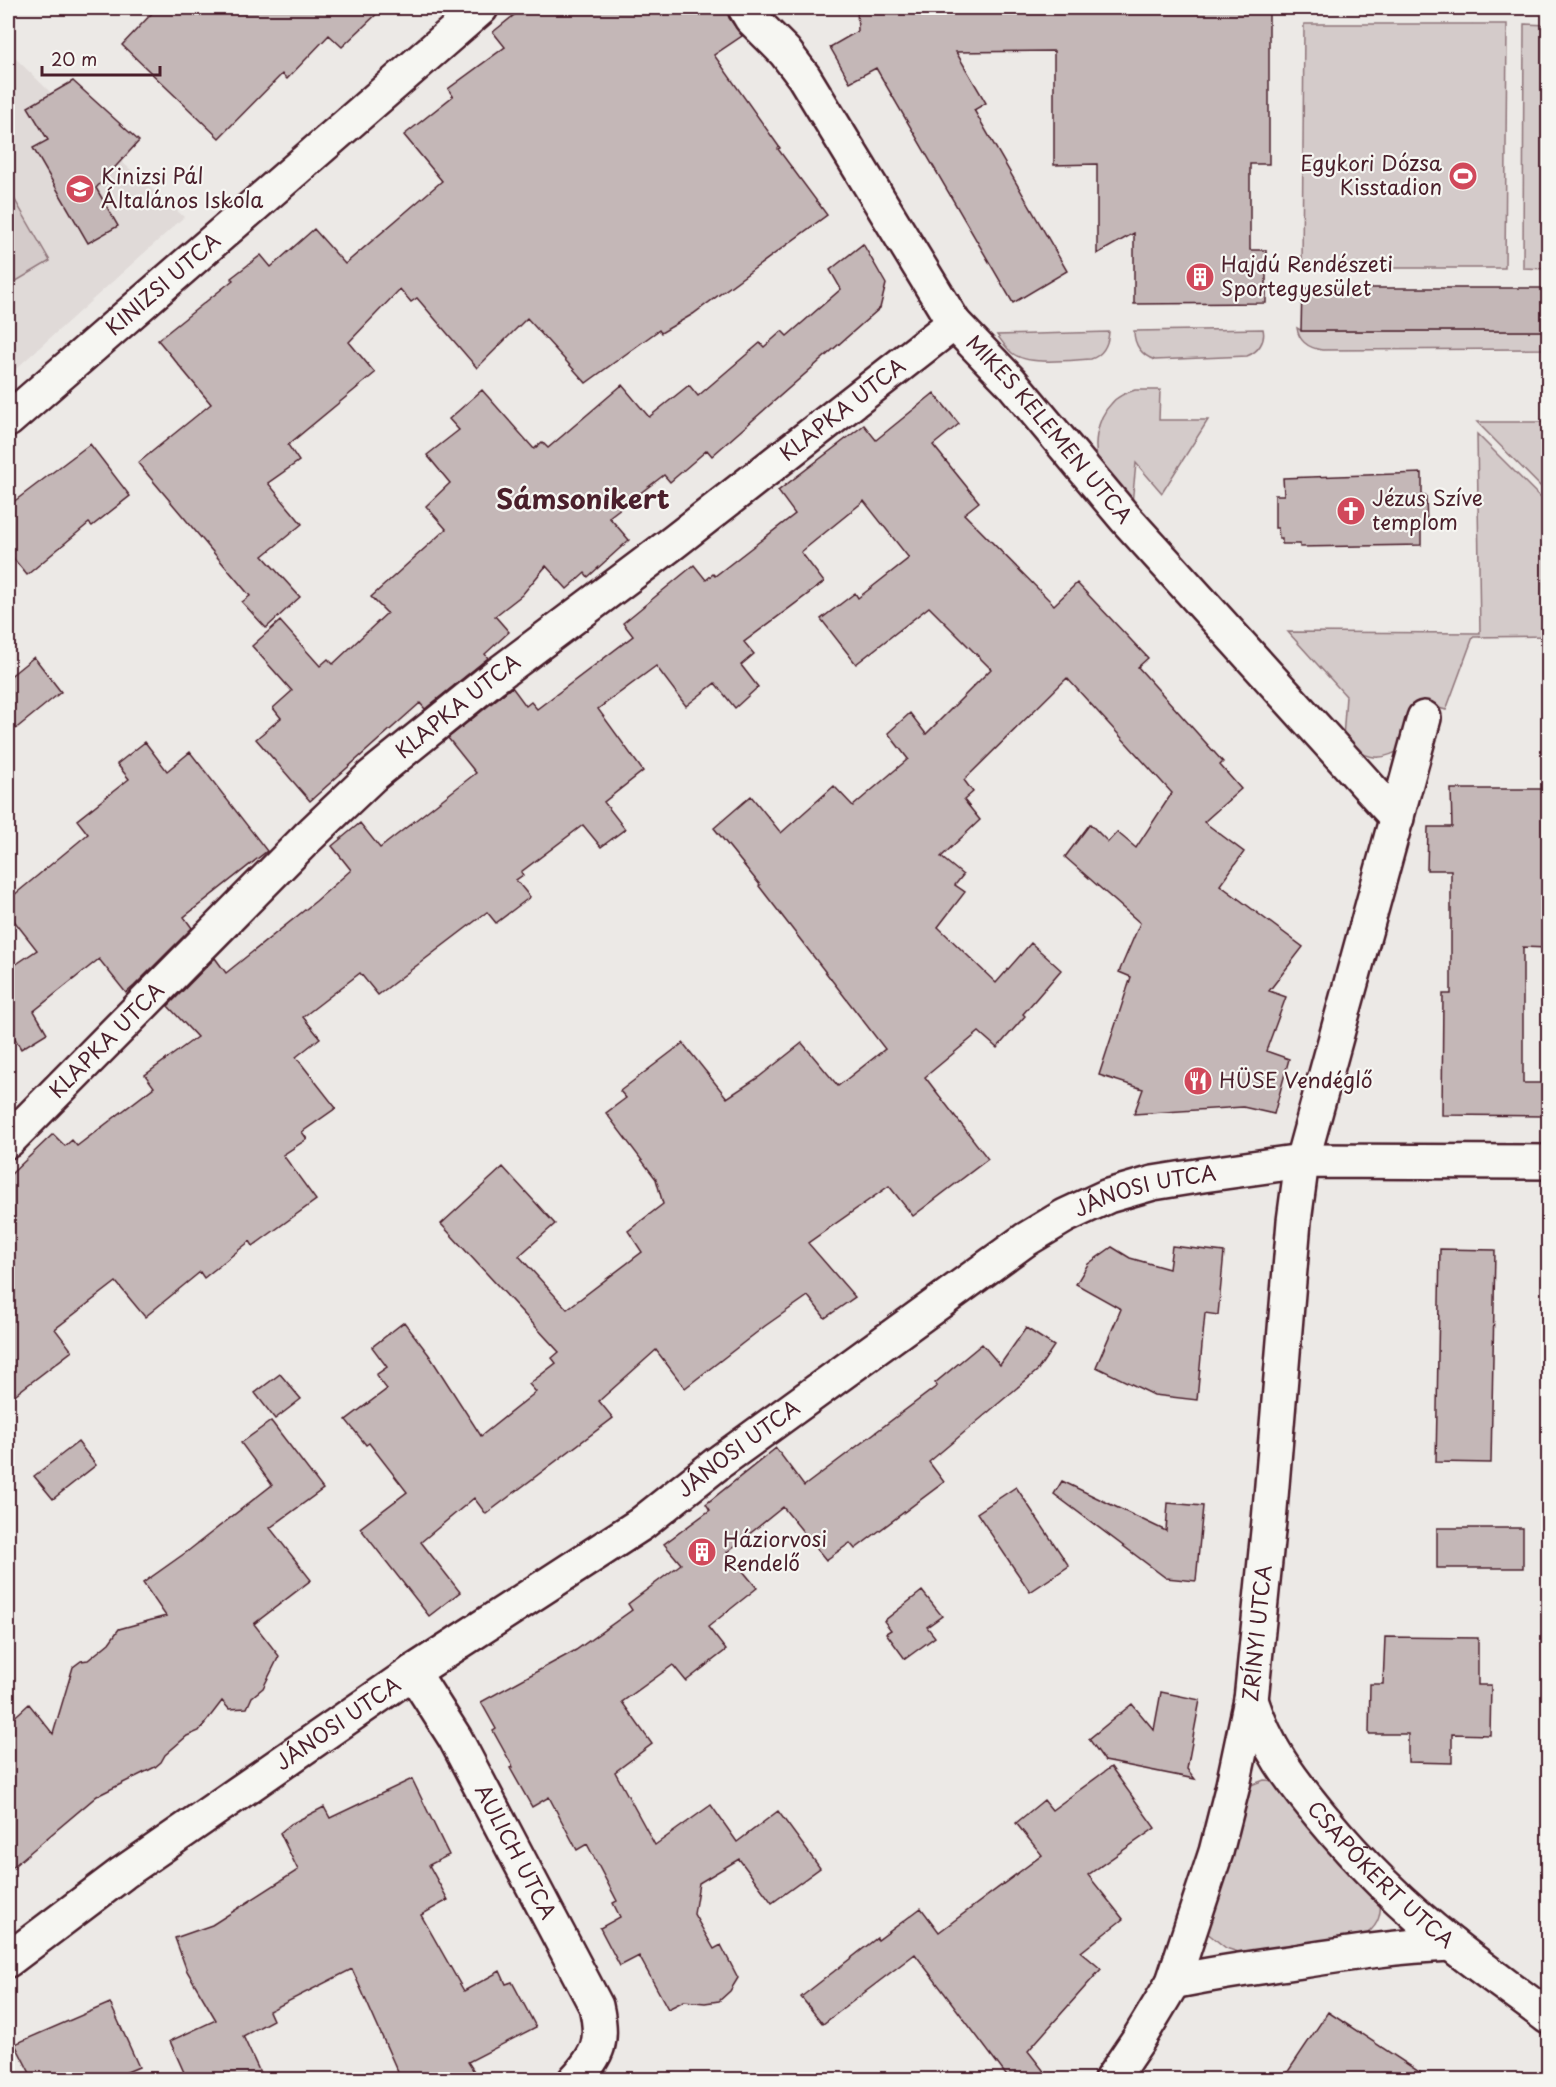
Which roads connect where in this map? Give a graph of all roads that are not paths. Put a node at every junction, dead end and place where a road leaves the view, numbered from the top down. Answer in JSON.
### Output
{"nodes":[{"id":1,"x":482,"y":8,"type":"edge"},
{"id":2,"x":745,"y":8,"type":"edge"},
{"id":3,"x":954,"y":323,"type":"junction"},
{"id":4,"x":8,"y":420,"type":"edge"},
{"id":5,"x":1424,"y":717,"type":"dead end"},
{"id":6,"x":1397,"y":818,"type":"junction"},
{"id":7,"x":8,"y":1142,"type":"edge"},
{"id":8,"x":1302,"y":1161,"type":"junction"},
{"id":9,"x":1548,"y":1162,"type":"edge"},
{"id":10,"x":413,"y":1672,"type":"junction"},
{"id":11,"x":1251,"y":1700,"type":"junction"},
{"id":12,"x":1451,"y":1944,"type":"junction"},
{"id":13,"x":8,"y":1960,"type":"edge"},
{"id":14,"x":1173,"y":1982,"type":"junction"},
{"id":15,"x":1548,"y":2017,"type":"edge"},
{"id":16,"x":575,"y":2079,"type":"edge"},
{"id":17,"x":1111,"y":2079,"type":"edge"}],
"edges":[{"from":1,"to":4,"type":"street","name":"KINIZSI UTCA"},
{"from":2,"to":3,"type":"street","name":"MIKES KELEMEN UTCA"},
{"from":3,"to":6,"type":"street","name":"MIKES KELEMEN UTCA"},
{"from":3,"to":7,"type":"street","name":"KLAPKA UTCA"},
{"from":5,"to":6,"type":"street"},
{"from":6,"to":8,"type":"street"},
{"from":8,"to":9,"type":"street","name":"JÁNOSI UTCA"},
{"from":8,"to":10,"type":"street","name":"JÁNOSI UTCA"},
{"from":8,"to":11,"type":"street","name":"ZRÍNYI UTCA"},
{"from":10,"to":13,"type":"street","name":"JÁNOSI UTCA"},
{"from":10,"to":16,"type":"street","name":"AULICH UTCA"},
{"from":11,"to":12,"type":"street","name":"CSAPÓKERT UTCA"},
{"from":11,"to":14,"type":"street","name":"ZRÍNYI UTCA"},
{"from":12,"to":14,"type":"street"},
{"from":12,"to":15,"type":"street","name":"CSAPÓKERT UTCA"},
{"from":14,"to":17,"type":"street","name":"ZRÍNYI UTCA"}]}
